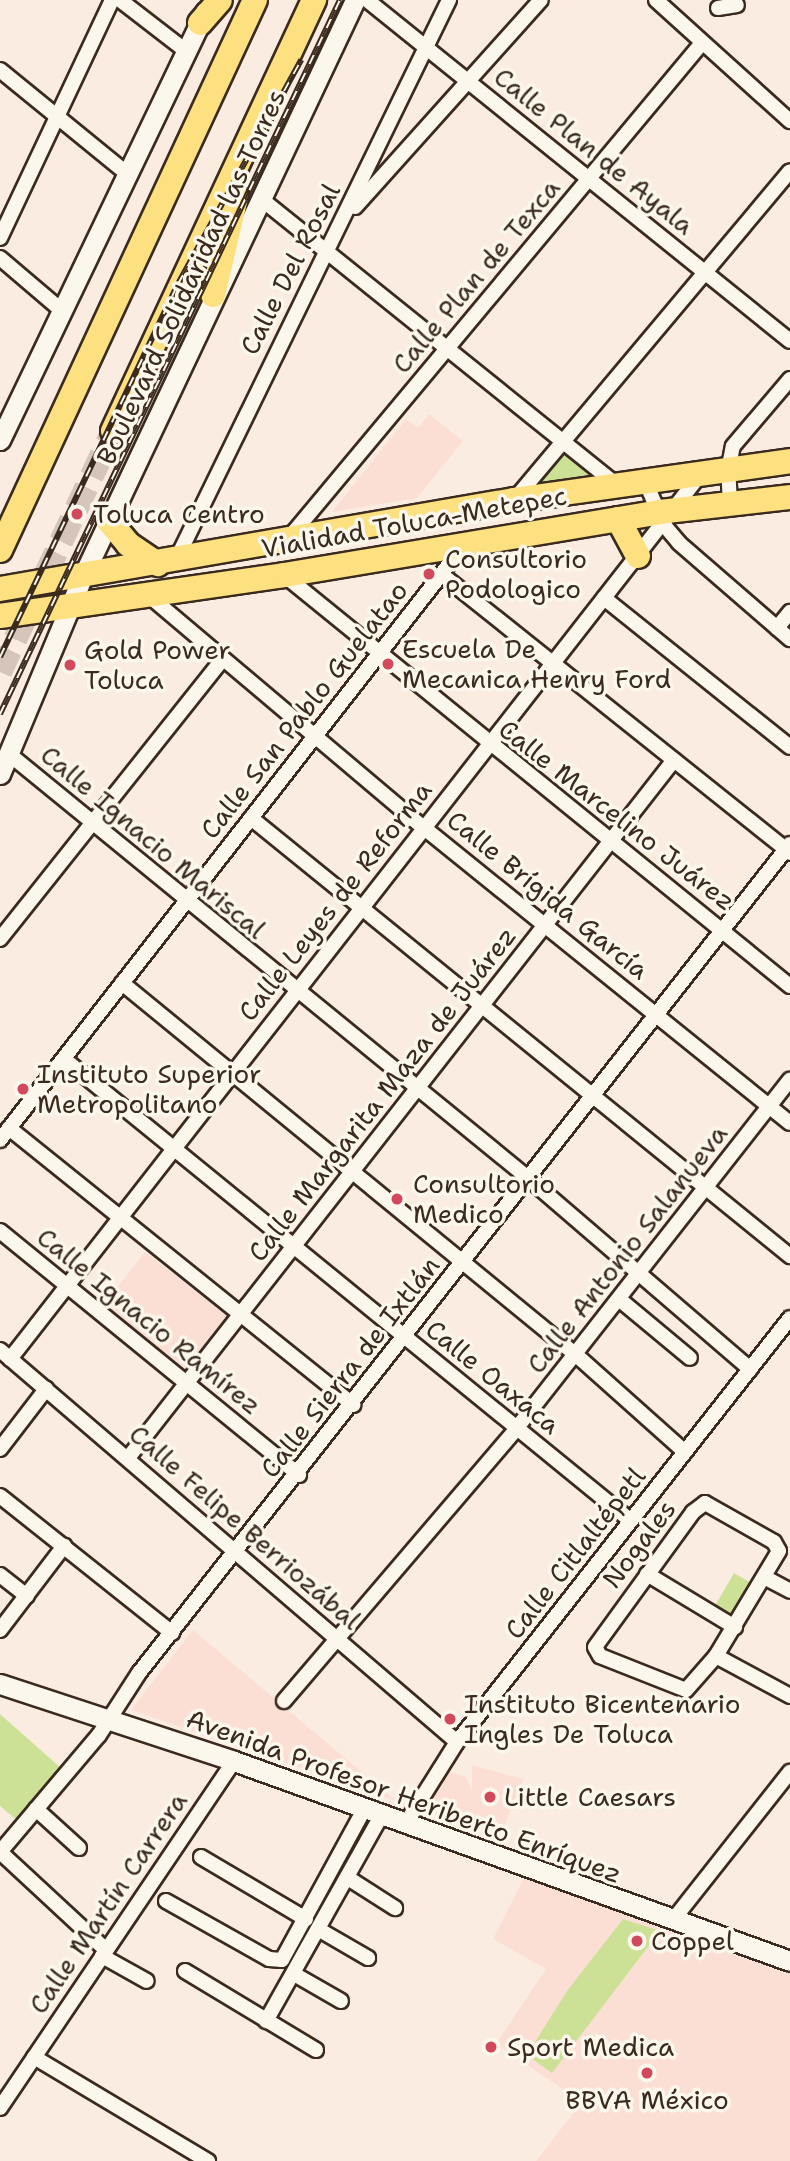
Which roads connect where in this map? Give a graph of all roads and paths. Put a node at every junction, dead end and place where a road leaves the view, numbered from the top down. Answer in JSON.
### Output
{"nodes":[{"id":1,"x":112,"y":0,"type":"edge"},
{"id":2,"x":120,"y":0,"type":"edge"},
{"id":3,"x":211,"y":0,"type":"edge"},
{"id":4,"x":220,"y":0,"type":"edge"},
{"id":5,"x":256,"y":0,"type":"edge"},
{"id":6,"x":314,"y":0,"type":"edge"},
{"id":7,"x":355,"y":0,"type":"edge"},
{"id":8,"x":367,"y":0,"type":"edge"},
{"id":9,"x":449,"y":0,"type":"edge"},
{"id":10,"x":541,"y":0,"type":"edge"},
{"id":11,"x":656,"y":0,"type":"edge"},
{"id":12,"x":738,"y":7,"type":"edge"},
{"id":13,"x":718,"y":8,"type":"dead end"},
{"id":14,"x":200,"y":23,"type":"junction"},
{"id":15,"x":702,"y":43,"type":"junction"},
{"id":16,"x":426,"y":48,"type":"junction"},
{"id":17,"x":186,"y":51,"type":"junction"},
{"id":18,"x":0,"y":70,"type":"edge"},
{"id":19,"x":471,"y":82,"type":"junction"},
{"id":20,"x":56,"y":117,"type":"junction"},
{"id":21,"x":790,"y":121,"type":"edge"},
{"id":22,"x":251,"y":139,"type":"junction"},
{"id":23,"x":790,"y":171,"type":"edge"},
{"id":24,"x":125,"y":172,"type":"junction"},
{"id":25,"x":587,"y":179,"type":"junction"},
{"id":26,"x":260,"y":198,"type":"junction"},
{"id":27,"x":344,"y":218,"type":"junction"},
{"id":28,"x":0,"y":238,"type":"edge"},
{"id":29,"x":325,"y":251,"type":"junction"},
{"id":30,"x":0,"y":258,"type":"edge"},
{"id":31,"x":702,"y":271,"type":"junction"},
{"id":32,"x":213,"y":295,"type":"junction"},
{"id":33,"x":61,"y":310,"type":"junction"},
{"id":34,"x":790,"y":341,"type":"edge"},
{"id":35,"x":447,"y":351,"type":"junction"},
{"id":36,"x":790,"y":379,"type":"edge"},
{"id":37,"x":113,"y":431,"type":"tunnel mouth"},
{"id":38,"x":0,"y":440,"type":"edge"},
{"id":39,"x":560,"y":442,"type":"junction"},
{"id":40,"x":790,"y":461,"type":"edge"},
{"id":41,"x":728,"y":471,"type":"junction"},
{"id":42,"x":700,"y":475,"type":"junction"},
{"id":43,"x":646,"y":483,"type":"junction"},
{"id":44,"x":620,"y":487,"type":"junction"},
{"id":45,"x":790,"y":497,"type":"edge"},
{"id":46,"x":514,"y":500,"type":"junction"},
{"id":47,"x":730,"y":504,"type":"junction"},
{"id":48,"x":666,"y":516,"type":"junction"},
{"id":49,"x":618,"y":519,"type":"junction"},
{"id":50,"x":109,"y":521,"type":"junction"},
{"id":51,"x":287,"y":540,"type":"junction"},
{"id":52,"x":467,"y":542,"type":"junction"},
{"id":53,"x":0,"y":550,"type":"edge"},
{"id":54,"x":638,"y":556,"type":"junction"},
{"id":55,"x":167,"y":562,"type":"junction"},
{"id":56,"x":441,"y":574,"type":"junction"},
{"id":57,"x":284,"y":575,"type":"junction"},
{"id":58,"x":82,"y":578,"type":"junction"},
{"id":59,"x":11,"y":588,"type":"edge"},
{"id":60,"x":148,"y":595,"type":"junction"},
{"id":61,"x":604,"y":598,"type":"junction"},
{"id":62,"x":72,"y":604,"type":"junction"},
{"id":63,"x":790,"y":612,"type":"edge"},
{"id":64,"x":3,"y":616,"type":"edge"},
{"id":65,"x":777,"y":628,"type":"junction"},
{"id":66,"x":790,"y":639,"type":"edge"},
{"id":67,"x":378,"y":656,"type":"junction"},
{"id":68,"x":223,"y":659,"type":"junction"},
{"id":69,"x":553,"y":662,"type":"junction"},
{"id":70,"x":315,"y":737,"type":"junction"},
{"id":71,"x":489,"y":745,"type":"junction"},
{"id":72,"x":790,"y":747,"type":"edge"},
{"id":73,"x":9,"y":754,"type":"junction"},
{"id":74,"x":674,"y":760,"type":"junction"},
{"id":75,"x":0,"y":774,"type":"edge"},
{"id":76,"x":251,"y":818,"type":"junction"},
{"id":77,"x":90,"y":825,"type":"junction"},
{"id":78,"x":423,"y":827,"type":"junction"},
{"id":79,"x":609,"y":841,"type":"junction"},
{"id":80,"x":789,"y":849,"type":"edge"},
{"id":81,"x":186,"y":902,"type":"junction"},
{"id":82,"x":361,"y":911,"type":"junction"},
{"id":83,"x":545,"y":924,"type":"junction"},
{"id":84,"x":722,"y":930,"type":"junction"},
{"id":85,"x":0,"y":939,"type":"edge"},
{"id":86,"x":122,"y":983,"type":"junction"},
{"id":87,"x":790,"y":986,"type":"edge"},
{"id":88,"x":296,"y":993,"type":"junction"},
{"id":89,"x":481,"y":1008,"type":"junction"},
{"id":90,"x":657,"y":1014,"type":"junction"},
{"id":91,"x":64,"y":1059,"type":"junction"},
{"id":92,"x":232,"y":1073,"type":"junction"},
{"id":93,"x":790,"y":1080,"type":"edge"},
{"id":94,"x":417,"y":1089,"type":"junction"},
{"id":95,"x":593,"y":1097,"type":"junction"},
{"id":96,"x":770,"y":1106,"type":"junction"},
{"id":97,"x":790,"y":1123,"type":"edge"},
{"id":98,"x":9,"y":1128,"type":"junction"},
{"id":99,"x":0,"y":1140,"type":"edge"},
{"id":100,"x":174,"y":1149,"type":"junction"},
{"id":101,"x":352,"y":1172,"type":"junction"},
{"id":102,"x":528,"y":1178,"type":"junction"},
{"id":103,"x":707,"y":1189,"type":"junction"},
{"id":104,"x":121,"y":1217,"type":"junction"},
{"id":105,"x":0,"y":1231,"type":"edge"},
{"id":106,"x":294,"y":1247,"type":"junction"},
{"id":107,"x":790,"y":1256,"type":"edge"},
{"id":108,"x":463,"y":1261,"type":"junction"},
{"id":109,"x":640,"y":1273,"type":"junction"},
{"id":110,"x":66,"y":1286,"type":"junction"},
{"id":111,"x":619,"y":1299,"type":"junction"},
{"id":112,"x":243,"y":1314,"type":"junction"},
{"id":113,"x":790,"y":1318,"type":"edge"},
{"id":114,"x":405,"y":1336,"type":"junction"},
{"id":115,"x":5,"y":1354,"type":"edge"},
{"id":116,"x":575,"y":1354,"type":"junction"},
{"id":117,"x":691,"y":1358,"type":"dead end"},
{"id":118,"x":750,"y":1370,"type":"junction"},
{"id":119,"x":187,"y":1384,"type":"junction"},
{"id":120,"x":46,"y":1389,"type":"junction"},
{"id":121,"x":353,"y":1405,"type":"junction"},
{"id":122,"x":516,"y":1429,"type":"junction"},
{"id":123,"x":0,"y":1449,"type":"edge"},
{"id":124,"x":685,"y":1452,"type":"junction"},
{"id":125,"x":128,"y":1458,"type":"junction"},
{"id":126,"x":299,"y":1475,"type":"junction"},
{"id":127,"x":0,"y":1496,"type":"edge"},
{"id":128,"x":631,"y":1521,"type":"junction"},
{"id":129,"x":64,"y":1546,"type":"junction"},
{"id":130,"x":237,"y":1552,"type":"junction"},
{"id":131,"x":647,"y":1574,"type":"junction"},
{"id":132,"x":0,"y":1575,"type":"edge"},
{"id":133,"x":766,"y":1578,"type":"junction"},
{"id":134,"x":790,"y":1591,"type":"edge"},
{"id":135,"x":27,"y":1596,"type":"junction"},
{"id":136,"x":735,"y":1628,"type":"junction"},
{"id":137,"x":0,"y":1630,"type":"edge"},
{"id":138,"x":172,"y":1633,"type":"junction"},
{"id":139,"x":337,"y":1639,"type":"junction"},
{"id":140,"x":716,"y":1656,"type":"junction"},
{"id":141,"x":0,"y":1684,"type":"edge"},
{"id":142,"x":790,"y":1696,"type":"edge"},
{"id":143,"x":284,"y":1702,"type":"dead end"},
{"id":144,"x":109,"y":1720,"type":"junction"},
{"id":145,"x":457,"y":1742,"type":"junction"},
{"id":146,"x":234,"y":1761,"type":"junction"},
{"id":147,"x":790,"y":1772,"type":"edge"},
{"id":148,"x":37,"y":1809,"type":"junction"},
{"id":149,"x":374,"y":1811,"type":"junction"},
{"id":150,"x":406,"y":1823,"type":"junction"},
{"id":151,"x":79,"y":1849,"type":"dead end"},
{"id":152,"x":0,"y":1852,"type":"edge"},
{"id":153,"x":201,"y":1857,"type":"dead end"},
{"id":154,"x":348,"y":1878,"type":"junction"},
{"id":155,"x":166,"y":1901,"type":"dead end"},
{"id":156,"x":395,"y":1908,"type":"dead end"},
{"id":157,"x":306,"y":1919,"type":"junction"},
{"id":158,"x":673,"y":1920,"type":"junction"},
{"id":159,"x":318,"y":1929,"type":"junction"},
{"id":160,"x":104,"y":1953,"type":"junction"},
{"id":161,"x":368,"y":1958,"type":"dead end"},
{"id":162,"x":790,"y":1961,"type":"edge"},
{"id":163,"x":185,"y":1971,"type":"dead end"},
{"id":164,"x":294,"y":1974,"type":"junction"},
{"id":165,"x":147,"y":1981,"type":"dead end"},
{"id":166,"x":341,"y":2001,"type":"dead end"},
{"id":167,"x":266,"y":2021,"type":"junction"},
{"id":168,"x":316,"y":2050,"type":"dead end"},
{"id":169,"x":34,"y":2057,"type":"junction"},
{"id":170,"x":0,"y":2108,"type":"edge"},
{"id":171,"x":208,"y":2161,"type":"edge"}],
"edges":[{"from":1,"to":20,"type":"street"},
{"from":2,"to":17,"type":"street"},
{"from":3,"to":14,"type":"main road"},
{"from":4,"to":14,"type":"highway"},
{"from":5,"to":53,"type":"highway"},
{"from":6,"to":22,"type":"highway","name":"Boulevard Solidaridad las Torres"},
{"from":7,"to":26,"type":"main road","name":"Boulevard Solidaridad las Torres"},
{"from":8,"to":16,"type":"street","name":"Calle Plan de Ayala"},
{"from":9,"to":16,"type":"street","name":"Calle Del Rosal"},
{"from":10,"to":19,"type":"street"},
{"from":11,"to":15,"type":"street"},
{"from":12,"to":13,"type":"street"},
{"from":14,"to":17,"type":"main road"},
{"from":15,"to":21,"type":"street"},
{"from":15,"to":25,"type":"street","name":"Calle Plan de Texca"},
{"from":16,"to":19,"type":"street","name":"Calle Plan de Ayala"},
{"from":16,"to":27,"type":"street","name":"Calle Del Rosal"},
{"from":17,"to":24,"type":"main road"},
{"from":18,"to":20,"type":"street"},
{"from":19,"to":25,"type":"street","name":"Calle Plan de Ayala"},
{"from":19,"to":27,"type":"street"},
{"from":20,"to":24,"type":"street"},
{"from":20,"to":28,"type":"street"},
{"from":22,"to":32,"type":"highway"},
{"from":22,"to":37,"type":"highway","name":"Boulevard Solidaridad las Torres"},
{"from":23,"to":31,"type":"street"},
{"from":24,"to":33,"type":"main road"},
{"from":25,"to":31,"type":"street","name":"Calle Plan de Ayala"},
{"from":25,"to":35,"type":"street","name":"Calle Plan de Texca"},
{"from":26,"to":29,"type":"street"},
{"from":26,"to":32,"type":"main road","name":"Boulevard Solidaridad las Torres"},
{"from":27,"to":29,"type":"street","name":"Calle Del Rosal"},
{"from":29,"to":35,"type":"street"},
{"from":29,"to":55,"type":"street","name":"Calle Del Rosal"},
{"from":30,"to":33,"type":"street"},
{"from":31,"to":34,"type":"street","name":"Calle Plan de Ayala"},
{"from":31,"to":39,"type":"street"},
{"from":32,"to":50,"type":"main road","name":"Boulevard Solidaridad las Torres"},
{"from":33,"to":38,"type":"main road"},
{"from":35,"to":39,"type":"street"},
{"from":35,"to":51,"type":"street","name":"Calle Plan de Texca"},
{"from":36,"to":41,"type":"street"},
{"from":39,"to":44,"type":"street"},
{"from":39,"to":46,"type":"street"},
{"from":40,"to":41,"type":"highway","name":"Vialidad Toluca-Metepec"},
{"from":41,"to":42,"type":"highway","name":"Vialidad Toluca-Metepec"},
{"from":41,"to":47,"type":"street"},
{"from":42,"to":43,"type":"highway","name":"Vialidad Toluca-Metepec"},
{"from":42,"to":48,"type":"street","name":"Calle Leyes de Reforma"},
{"from":43,"to":44,"type":"highway","name":"Vialidad Toluca-Metepec"},
{"from":43,"to":48,"type":"street"},
{"from":44,"to":46,"type":"highway","name":"Vialidad Toluca-Metepec"},
{"from":45,"to":47,"type":"highway","name":"Vialidad Toluca-Metepec"},
{"from":46,"to":51,"type":"highway","name":"Vialidad Toluca-Metepec"},
{"from":47,"to":48,"type":"highway","name":"Vialidad Toluca-Metepec"},
{"from":48,"to":49,"type":"highway","name":"Vialidad Toluca-Metepec"},
{"from":48,"to":54,"type":"street","name":"Calle Leyes de Reforma"},
{"from":48,"to":65,"type":"street"},
{"from":49,"to":52,"type":"highway","name":"Vialidad Toluca-Metepec"},
{"from":49,"to":54,"type":"highway"},
{"from":50,"to":55,"type":"highway"},
{"from":50,"to":58,"type":"main road","name":"Boulevard Solidaridad las Torres"},
{"from":51,"to":55,"type":"highway","name":"Vialidad Toluca-Metepec"},
{"from":52,"to":56,"type":"street","name":"Calle San Pablo Guelatao"},
{"from":52,"to":57,"type":"highway","name":"Vialidad Toluca-Metepec"},
{"from":54,"to":61,"type":"street","name":"Calle Leyes de Reforma"},
{"from":55,"to":58,"type":"highway","name":"Vialidad Toluca-Metepec"},
{"from":56,"to":67,"type":"street","name":"Calle San Pablo Guelatao"},
{"from":56,"to":69,"type":"street"},
{"from":57,"to":60,"type":"highway","name":"Vialidad Toluca-Metepec"},
{"from":57,"to":67,"type":"street","name":"Calle Marcelino Juárez"},
{"from":58,"to":59,"type":"highway","name":"Vialidad Toluca-Metepec"},
{"from":58,"to":62,"type":"main road","name":"Boulevard Solidaridad las Torres"},
{"from":60,"to":62,"type":"highway","name":"Vialidad Toluca-Metepec"},
{"from":60,"to":68,"type":"street","name":"Calle Brígida García"},
{"from":61,"to":69,"type":"street","name":"Calle Leyes de Reforma"},
{"from":61,"to":72,"type":"street"},
{"from":62,"to":64,"type":"highway","name":"Vialidad Toluca-Metepec"},
{"from":62,"to":73,"type":"main road","name":"Boulevard Solidaridad las Torres"},
{"from":63,"to":65,"type":"street"},
{"from":65,"to":66,"type":"street"},
{"from":67,"to":70,"type":"street","name":"Calle San Pablo Guelatao"},
{"from":67,"to":71,"type":"street","name":"Calle Marcelino Juárez"},
{"from":68,"to":70,"type":"street","name":"Calle Brígida García"},
{"from":68,"to":77,"type":"street"},
{"from":69,"to":71,"type":"street","name":"Calle Leyes de Reforma"},
{"from":69,"to":74,"type":"street"},
{"from":70,"to":76,"type":"street","name":"Calle San Pablo Guelatao"},
{"from":70,"to":78,"type":"street","name":"Calle Brígida García"},
{"from":71,"to":78,"type":"street","name":"Calle Leyes de Reforma"},
{"from":71,"to":79,"type":"street","name":"Calle Marcelino Juárez"},
{"from":73,"to":75,"type":"main road","name":"Boulevard Solidaridad las Torres"},
{"from":73,"to":77,"type":"street","name":"Calle Ignacio Mariscal"},
{"from":74,"to":79,"type":"street","name":"Calle Margarita Maza de Juárez"},
{"from":74,"to":80,"type":"street"},
{"from":76,"to":81,"type":"street","name":"Calle San Pablo Guelatao"},
{"from":76,"to":82,"type":"street"},
{"from":77,"to":81,"type":"street","name":"Calle Ignacio Mariscal"},
{"from":77,"to":85,"type":"street"},
{"from":78,"to":82,"type":"street","name":"Calle Leyes de Reforma"},
{"from":78,"to":83,"type":"street","name":"Calle Brígida García"},
{"from":79,"to":83,"type":"street","name":"Calle Margarita Maza de Juárez"},
{"from":79,"to":84,"type":"street","name":"Calle Marcelino Juárez"},
{"from":80,"to":84,"type":"street","name":"Calle Sierra de Ixtlán"},
{"from":81,"to":86,"type":"street","name":"Calle San Pablo Guelatao"},
{"from":81,"to":88,"type":"street","name":"Calle Ignacio Mariscal"},
{"from":82,"to":88,"type":"street","name":"Calle Leyes de Reforma"},
{"from":82,"to":89,"type":"street"},
{"from":83,"to":89,"type":"street","name":"Calle Margarita Maza de Juárez"},
{"from":83,"to":90,"type":"street","name":"Calle Brígida García"},
{"from":84,"to":87,"type":"street","name":"Calle Marcelino Juárez"},
{"from":84,"to":90,"type":"street","name":"Calle Sierra de Ixtlán"},
{"from":86,"to":91,"type":"street","name":"Calle San Pablo Guelatao"},
{"from":86,"to":92,"type":"street"},
{"from":88,"to":92,"type":"street","name":"Calle Leyes de Reforma"},
{"from":88,"to":94,"type":"street","name":"Calle Ignacio Mariscal"},
{"from":89,"to":94,"type":"street","name":"Calle Margarita Maza de Juárez"},
{"from":89,"to":95,"type":"street"},
{"from":90,"to":95,"type":"street","name":"Calle Sierra de Ixtlán"},
{"from":90,"to":96,"type":"street","name":"Calle Brígida García"},
{"from":91,"to":98,"type":"street","name":"Calle San Pablo Guelatao"},
{"from":91,"to":100,"type":"street","name":"Calle Oaxaca"},
{"from":92,"to":100,"type":"street","name":"Calle Leyes de Reforma"},
{"from":92,"to":101,"type":"street"},
{"from":93,"to":96,"type":"street","name":"Calle Antonio Salanueva"},
{"from":94,"to":101,"type":"street","name":"Calle Margarita Maza de Juárez"},
{"from":94,"to":102,"type":"street","name":"Calle Ignacio Mariscal"},
{"from":95,"to":102,"type":"street","name":"Calle Sierra de Ixtlán"},
{"from":95,"to":103,"type":"street"},
{"from":96,"to":97,"type":"street","name":"Calle Brígida García"},
{"from":96,"to":103,"type":"street","name":"Calle Antonio Salanueva"},
{"from":98,"to":99,"type":"street","name":"Calle San Pablo Guelatao"},
{"from":98,"to":104,"type":"street"},
{"from":100,"to":104,"type":"street","name":"Calle Leyes de Reforma"},
{"from":100,"to":106,"type":"street","name":"Calle Oaxaca"},
{"from":101,"to":106,"type":"street","name":"Calle Margarita Maza de Juárez"},
{"from":101,"to":108,"type":"street"},
{"from":102,"to":108,"type":"street","name":"Calle Sierra de Ixtlán"},
{"from":102,"to":109,"type":"street","name":"Calle Ignacio Mariscal"},
{"from":103,"to":107,"type":"street"},
{"from":103,"to":109,"type":"street","name":"Calle Antonio Salanueva"},
{"from":104,"to":110,"type":"street","name":"Calle Leyes de Reforma"},
{"from":104,"to":112,"type":"street"},
{"from":105,"to":110,"type":"street","name":"Calle Ignacio Ramírez"},
{"from":106,"to":112,"type":"street","name":"Calle Margarita Maza de Juárez"},
{"from":106,"to":114,"type":"street","name":"Calle Oaxaca"},
{"from":108,"to":114,"type":"street","name":"Calle Sierra de Ixtlán"},
{"from":108,"to":116,"type":"street"},
{"from":109,"to":111,"type":"street","name":"Calle Antonio Salanueva"},
{"from":109,"to":118,"type":"street","name":"Calle Ignacio Mariscal"},
{"from":110,"to":115,"type":"street","name":"Calle Leyes de Reforma"},
{"from":110,"to":119,"type":"street","name":"Calle Ignacio Ramírez"},
{"from":111,"to":116,"type":"street","name":"Calle Antonio Salanueva"},
{"from":111,"to":117,"type":"street"},
{"from":112,"to":119,"type":"street","name":"Calle Margarita Maza de Juárez"},
{"from":112,"to":121,"type":"street"},
{"from":113,"to":118,"type":"street","name":"Calle Citlaltépetl"},
{"from":114,"to":121,"type":"street","name":"Calle Sierra de Ixtlán"},
{"from":114,"to":122,"type":"street","name":"Calle Oaxaca"},
{"from":115,"to":120,"type":"street","name":"Calle Felipe Berriozábal"},
{"from":116,"to":122,"type":"street","name":"Calle Antonio Salanueva"},
{"from":116,"to":124,"type":"street"},
{"from":118,"to":124,"type":"street","name":"Calle Citlaltépetl"},
{"from":119,"to":125,"type":"street","name":"Calle Margarita Maza de Juárez"},
{"from":119,"to":126,"type":"street","name":"Calle Ignacio Ramírez"},
{"from":120,"to":123,"type":"street"},
{"from":120,"to":125,"type":"street","name":"Calle Felipe Berriozábal"},
{"from":121,"to":126,"type":"street","name":"Calle Sierra de Ixtlán"},
{"from":122,"to":128,"type":"street","name":"Calle Oaxaca"},
{"from":122,"to":139,"type":"street","name":"Calle Antonio Salanueva"},
{"from":124,"to":128,"type":"street","name":"Calle Citlaltépetl"},
{"from":125,"to":130,"type":"street","name":"Calle Felipe Berriozábal"},
{"from":126,"to":130,"type":"street","name":"Calle Sierra de Ixtlán"},
{"from":127,"to":129,"type":"street"},
{"from":128,"to":145,"type":"street","name":"Calle Citlaltépetl"},
{"from":129,"to":135,"type":"street"},
{"from":129,"to":138,"type":"street"},
{"from":130,"to":138,"type":"street","name":"Calle Sierra de Ixtlán"},
{"from":130,"to":139,"type":"street","name":"Calle Felipe Berriozábal"},
{"from":131,"to":133,"type":"street","name":"Nogales"},
{"from":131,"to":136,"type":"street"},
{"from":131,"to":140,"type":"street","name":"Nogales"},
{"from":132,"to":135,"type":"street"},
{"from":133,"to":134,"type":"street"},
{"from":133,"to":136,"type":"street"},
{"from":135,"to":137,"type":"street"},
{"from":136,"to":140,"type":"street"},
{"from":138,"to":144,"type":"street","name":"Calle Sierra de Ixtlán"},
{"from":139,"to":143,"type":"street","name":"Calle Antonio Salanueva"},
{"from":139,"to":145,"type":"street","name":"Calle Felipe Berriozábal"},
{"from":140,"to":142,"type":"street"},
{"from":141,"to":144,"type":"main road","name":"Avenida Profesor Heriberto Enríquez"},
{"from":144,"to":146,"type":"main road","name":"Avenida Profesor Heriberto Enríquez"},
{"from":144,"to":148,"type":"street","name":"Calle Sierra de Ixtlán"},
{"from":145,"to":150,"type":"street","name":"Calle Citlaltépetl"},
{"from":146,"to":149,"type":"main road","name":"Avenida Profesor Heriberto Enríquez"},
{"from":146,"to":160,"type":"street","name":"Calle Martín Carrera"},
{"from":147,"to":158,"type":"street"},
{"from":148,"to":151,"type":"street"},
{"from":148,"to":152,"type":"street","name":"Calle Sierra de Ixtlán"},
{"from":149,"to":150,"type":"main road","name":"Avenida Profesor Heriberto Enríquez"},
{"from":149,"to":154,"type":"street"},
{"from":149,"to":157,"type":"street"},
{"from":150,"to":158,"type":"main road","name":"Avenida Profesor Heriberto Enríquez"},
{"from":152,"to":160,"type":"street"},
{"from":153,"to":157,"type":"street"},
{"from":154,"to":156,"type":"street"},
{"from":154,"to":159,"type":"street"},
{"from":155,"to":157,"type":"street"},
{"from":158,"to":162,"type":"main road","name":"Avenida Profesor Heriberto Enríquez"},
{"from":159,"to":161,"type":"street"},
{"from":159,"to":164,"type":"street"},
{"from":160,"to":165,"type":"street"},
{"from":160,"to":169,"type":"street","name":"Calle Martín Carrera"},
{"from":163,"to":167,"type":"street"},
{"from":164,"to":166,"type":"street"},
{"from":164,"to":167,"type":"street"},
{"from":167,"to":168,"type":"street"},
{"from":169,"to":170,"type":"street","name":"Calle Martín Carrera"},
{"from":169,"to":171,"type":"street"}]}
